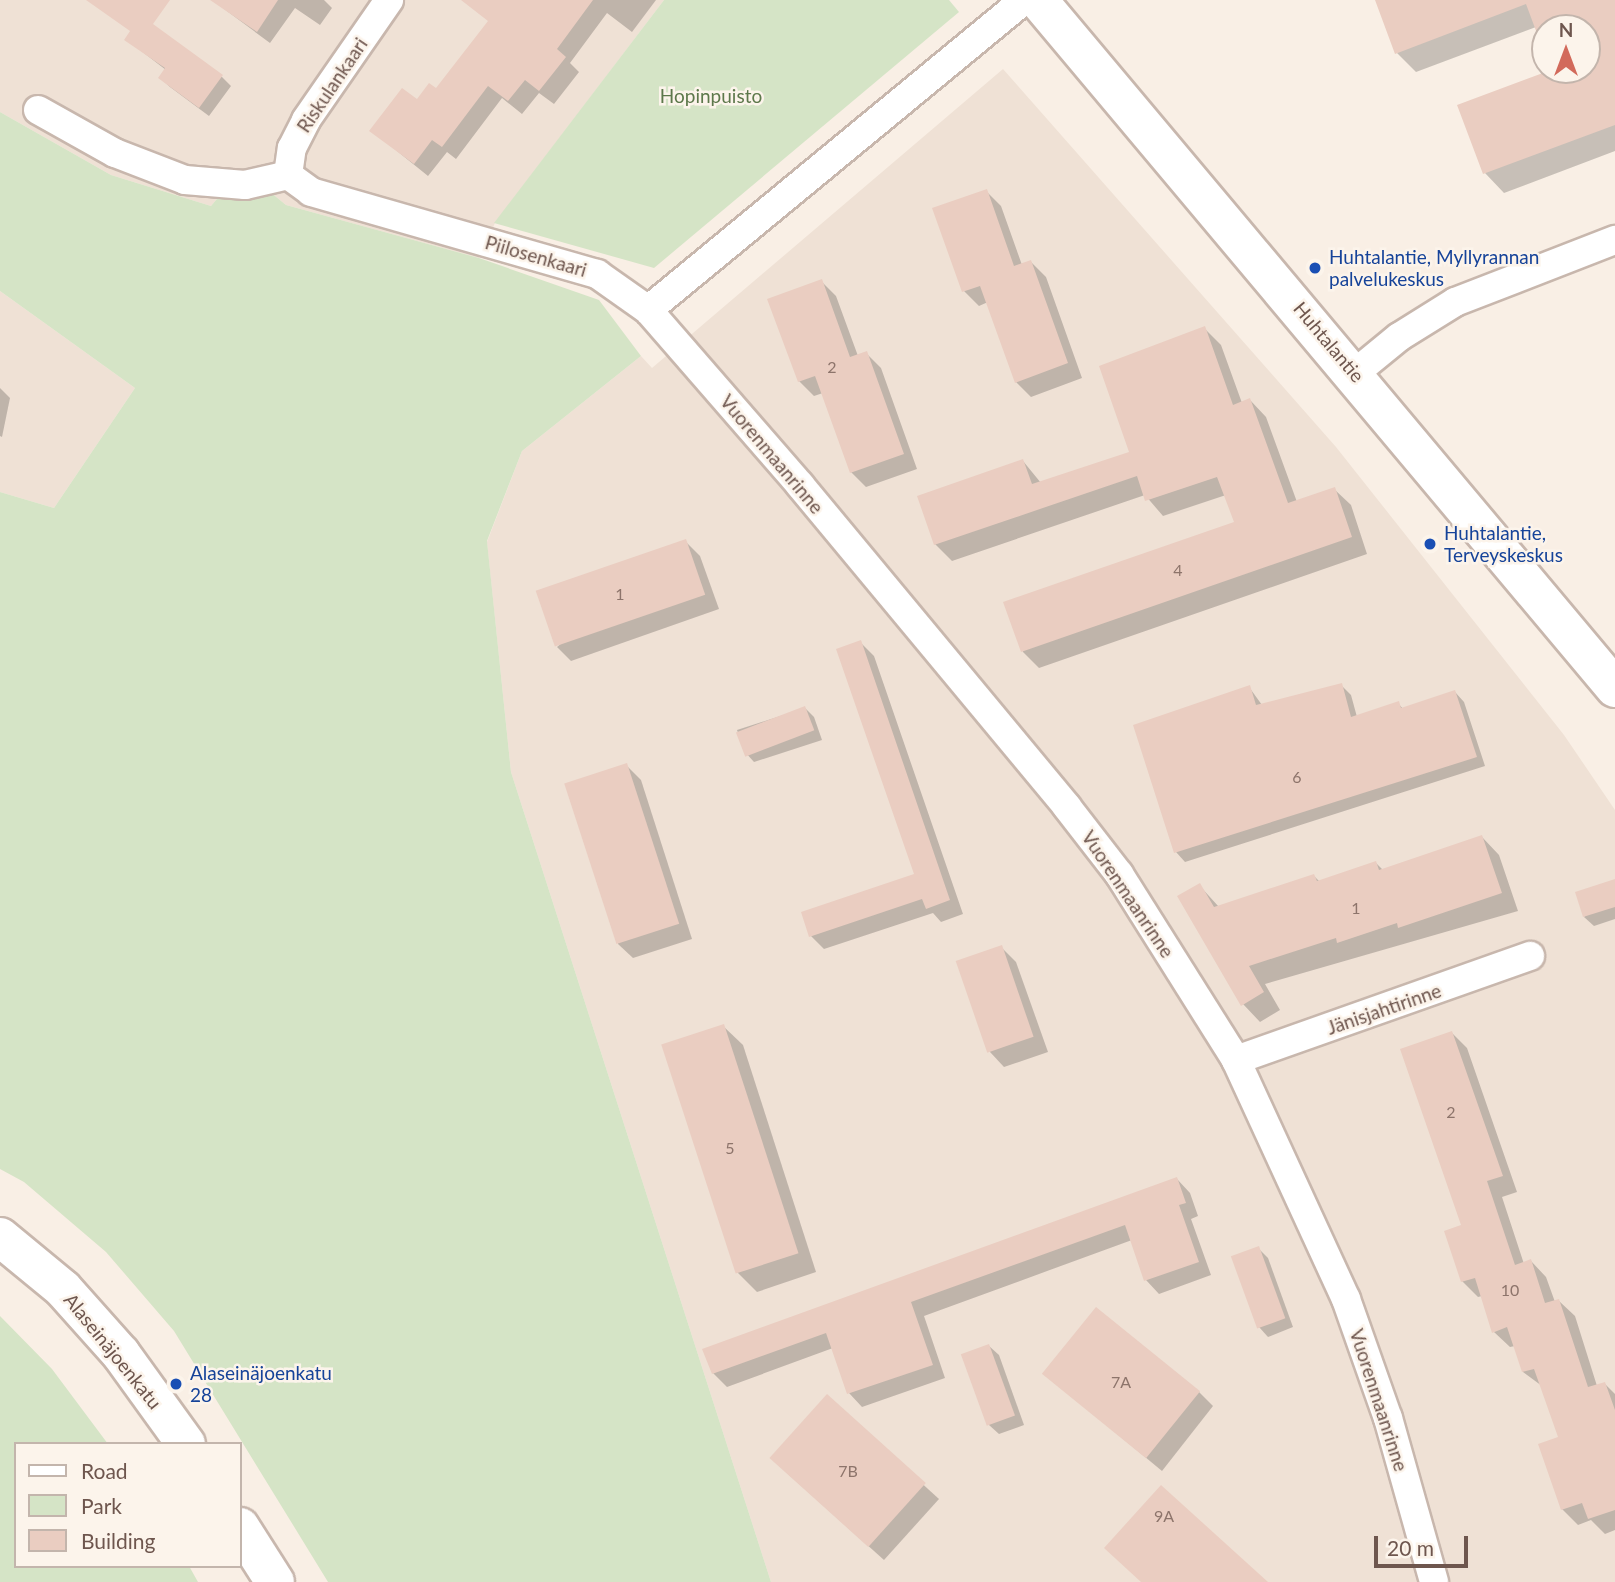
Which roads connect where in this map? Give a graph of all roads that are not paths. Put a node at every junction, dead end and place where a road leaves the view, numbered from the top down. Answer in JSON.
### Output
{"nodes":[{"id":1,"x":389,"y":0,"type":"edge"},
{"id":2,"x":1024,"y":0,"type":"edge"},
{"id":3,"x":1038,"y":0,"type":"edge"},
{"id":4,"x":38,"y":110,"type":"dead end"},
{"id":5,"x":288,"y":175,"type":"junction"},
{"id":6,"x":1615,"y":240,"type":"edge"},
{"id":7,"x":648,"y":310,"type":"junction"},
{"id":8,"x":1355,"y":373,"type":"junction"},
{"id":9,"x":1615,"y":688,"type":"edge"},
{"id":10,"x":1530,"y":956,"type":"dead end"},
{"id":11,"x":1236,"y":1060,"type":"junction"},
{"id":12,"x":0,"y":1237,"type":"edge"},
{"id":13,"x":185,"y":1442,"type":"edge"},
{"id":14,"x":242,"y":1530,"type":"edge"},
{"id":15,"x":275,"y":1582,"type":"edge"},
{"id":16,"x":1434,"y":1582,"type":"edge"}],
"edges":[{"from":1,"to":5,"type":"street","name":"Riskulankaari"},
{"from":2,"to":7,"type":"street"},
{"from":3,"to":8,"type":"main road","name":"Huhtalantie"},
{"from":4,"to":5,"type":"street"},
{"from":5,"to":7,"type":"street","name":"Piilosenkaari"},
{"from":6,"to":8,"type":"street"},
{"from":7,"to":11,"type":"street","name":"Vuorenmaanrinne"},
{"from":8,"to":9,"type":"main road","name":"Huhtalantie"},
{"from":10,"to":11,"type":"street","name":"Jänisjahtirinne"},
{"from":11,"to":16,"type":"street","name":"Vuorenmaanrinne"},
{"from":12,"to":13,"type":"main road","name":"Alaseinäjoenkatu"},
{"from":14,"to":15,"type":"main road"}]}
